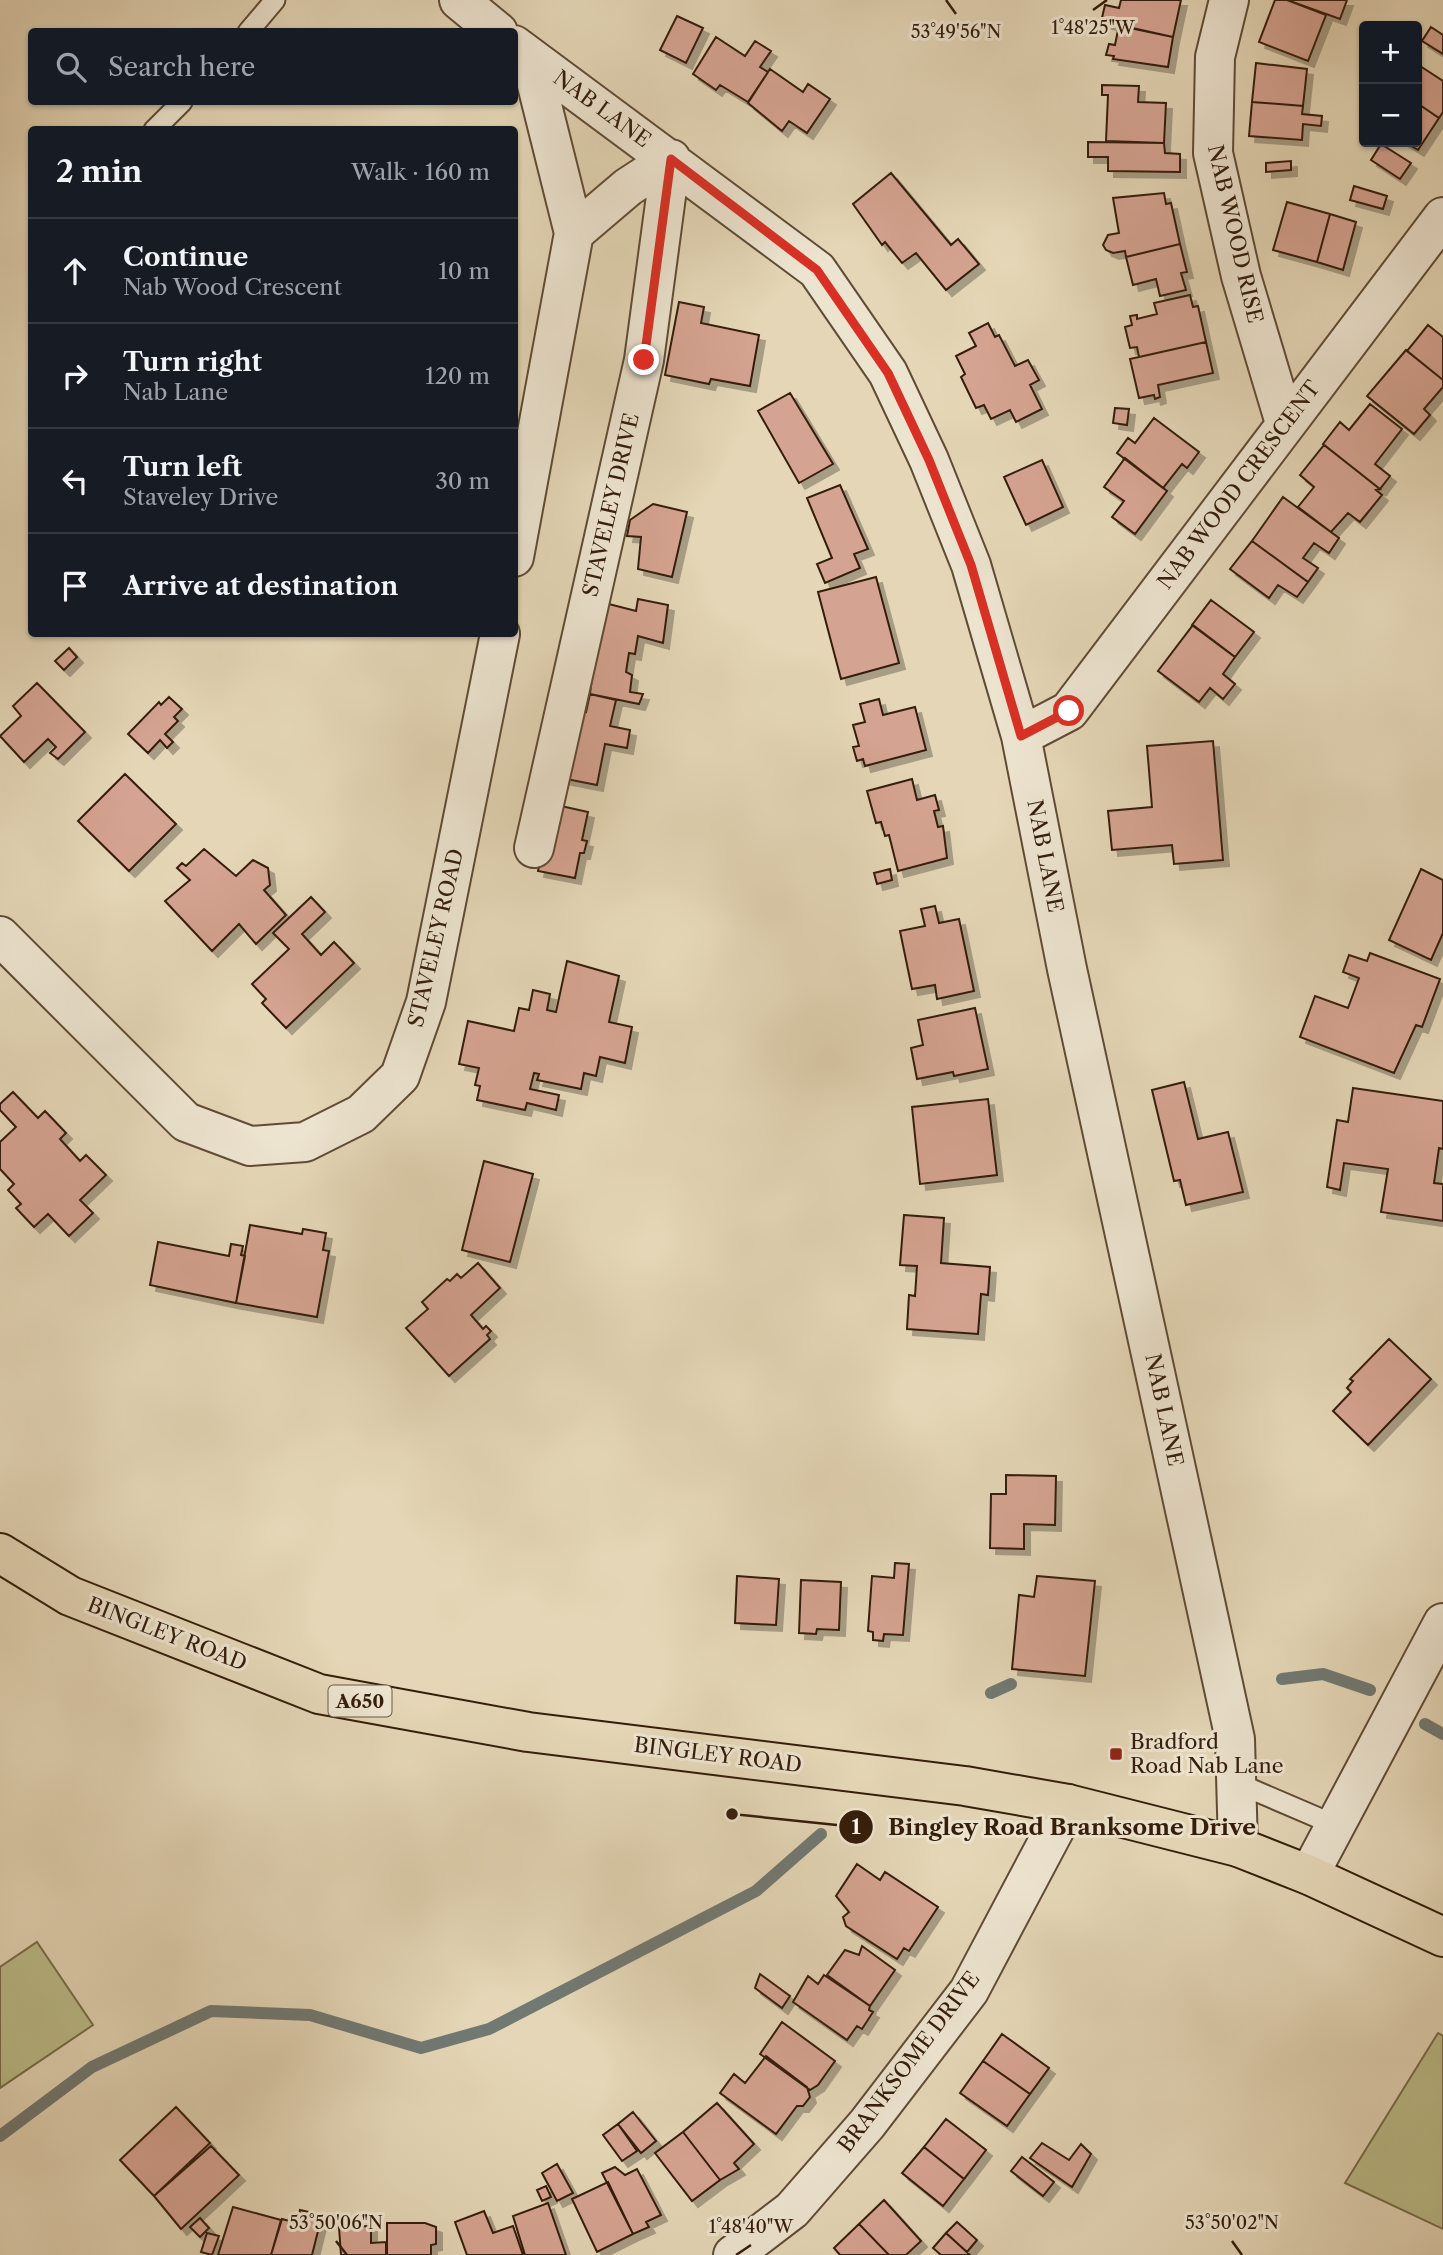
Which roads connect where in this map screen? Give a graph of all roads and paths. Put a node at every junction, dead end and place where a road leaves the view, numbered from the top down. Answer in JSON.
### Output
{"nodes":[{"id":1,"x":275,"y":0,"type":"edge"},
{"id":2,"x":459,"y":0,"type":"edge"},
{"id":3,"x":1229,"y":0,"type":"edge"},
{"id":4,"x":251,"y":28,"type":"edge"},
{"id":5,"x":493,"y":28,"type":"edge"},
{"id":6,"x":522,"y":51,"type":"edge"},
{"id":7,"x":179,"y":105,"type":"edge"},
{"id":8,"x":158,"y":126,"type":"edge"},
{"id":9,"x":671,"y":159,"type":"junction"},
{"id":10,"x":1443,"y":217,"type":"edge"},
{"id":11,"x":574,"y":233,"type":"junction"},
{"id":12,"x":1285,"y":423,"type":"junction"},
{"id":13,"x":518,"y":535,"type":"edge"},
{"id":14,"x":499,"y":637,"type":"edge"},
{"id":15,"x":1021,"y":736,"type":"junction"},
{"id":16,"x":534,"y":848,"type":"dead end"},
{"id":17,"x":0,"y":936,"type":"edge"},
{"id":18,"x":0,"y":1553,"type":"edge"},
{"id":19,"x":1443,"y":1623,"type":"edge"},
{"id":20,"x":1237,"y":1783,"type":"junction"},
{"id":21,"x":1068,"y":1804,"type":"junction"},
{"id":22,"x":1335,"y":1825,"type":"junction"},
{"id":23,"x":1238,"y":1847,"type":"junction"},
{"id":24,"x":1309,"y":1875,"type":"junction"},
{"id":25,"x":1443,"y":1937,"type":"edge"},
{"id":26,"x":733,"y":2255,"type":"edge"}],
"edges":[{"from":1,"to":4,"type":"lane"},
{"from":2,"to":5,"type":"street"},
{"from":3,"to":12,"type":"street","name":"NAB WOOD RISE"},
{"from":6,"to":9,"type":"street","name":"NAB LANE"},
{"from":6,"to":11,"type":"street"},
{"from":7,"to":8,"type":"lane"},
{"from":9,"to":11,"type":"street"},
{"from":9,"to":15,"type":"street","name":"NAB LANE"},
{"from":9,"to":16,"type":"street","name":"STAVELEY DRIVE"},
{"from":10,"to":12,"type":"street","name":"NAB WOOD CRESCENT"},
{"from":11,"to":13,"type":"street"},
{"from":12,"to":15,"type":"street","name":"NAB WOOD CRESCENT"},
{"from":14,"to":17,"type":"street","name":"STAVELEY ROAD"},
{"from":15,"to":20,"type":"street","name":"NAB LANE"},
{"from":18,"to":21,"type":"highway","name":"BINGLEY ROAD","number":"A650"},
{"from":19,"to":22,"type":"street"},
{"from":20,"to":22,"type":"lane"},
{"from":20,"to":23,"type":"street","name":"NAB LANE"},
{"from":21,"to":23,"type":"highway","name":"BINGLEY ROAD","number":"A650"},
{"from":21,"to":26,"type":"street","name":"BRANKSOME DRIVE"},
{"from":22,"to":24,"type":"street"},
{"from":23,"to":24,"type":"highway","name":"BINGLEY ROAD","number":"A650"},
{"from":24,"to":25,"type":"highway","name":"BINGLEY ROAD","number":"A650"}]}
